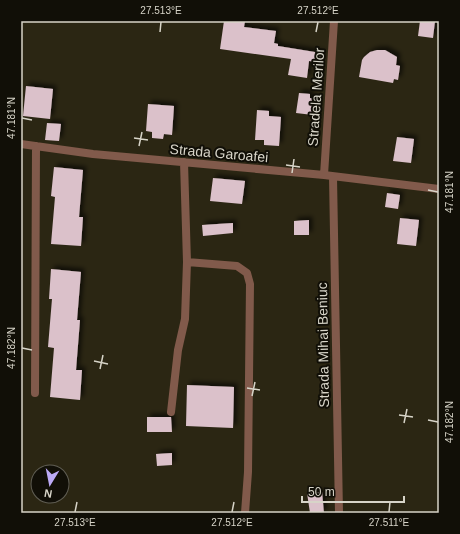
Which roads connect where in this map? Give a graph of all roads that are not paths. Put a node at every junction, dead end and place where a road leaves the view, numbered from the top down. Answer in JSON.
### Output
{"nodes":[{"id":1,"x":334,"y":21,"type":"edge"},
{"id":2,"x":21,"y":144,"type":"edge"},
{"id":3,"x":36,"y":146,"type":"junction"},
{"id":4,"x":184,"y":162,"type":"junction"},
{"id":5,"x":324,"y":175,"type":"junction"},
{"id":6,"x":333,"y":177,"type":"junction"},
{"id":7,"x":439,"y":189,"type":"edge"},
{"id":8,"x":187,"y":262,"type":"junction"},
{"id":9,"x":35,"y":393,"type":"dead end"},
{"id":10,"x":171,"y":412,"type":"dead end"},
{"id":11,"x":245,"y":513,"type":"edge"},
{"id":12,"x":339,"y":513,"type":"edge"}],
"edges":[{"from":1,"to":5,"type":"street","name":"Stradela Merilor"},
{"from":2,"to":3,"type":"street","name":"Strada Garoafei"},
{"from":3,"to":4,"type":"street","name":"Strada Garoafei"},
{"from":3,"to":9,"type":"street"},
{"from":4,"to":5,"type":"street","name":"Strada Garoafei"},
{"from":4,"to":8,"type":"street"},
{"from":5,"to":6,"type":"street","name":"Strada Garoafei"},
{"from":6,"to":7,"type":"street","name":"Strada Garoafei"},
{"from":6,"to":12,"type":"street","name":"Strada Mihai Beniuc"},
{"from":8,"to":10,"type":"street"},
{"from":8,"to":11,"type":"street"}]}
